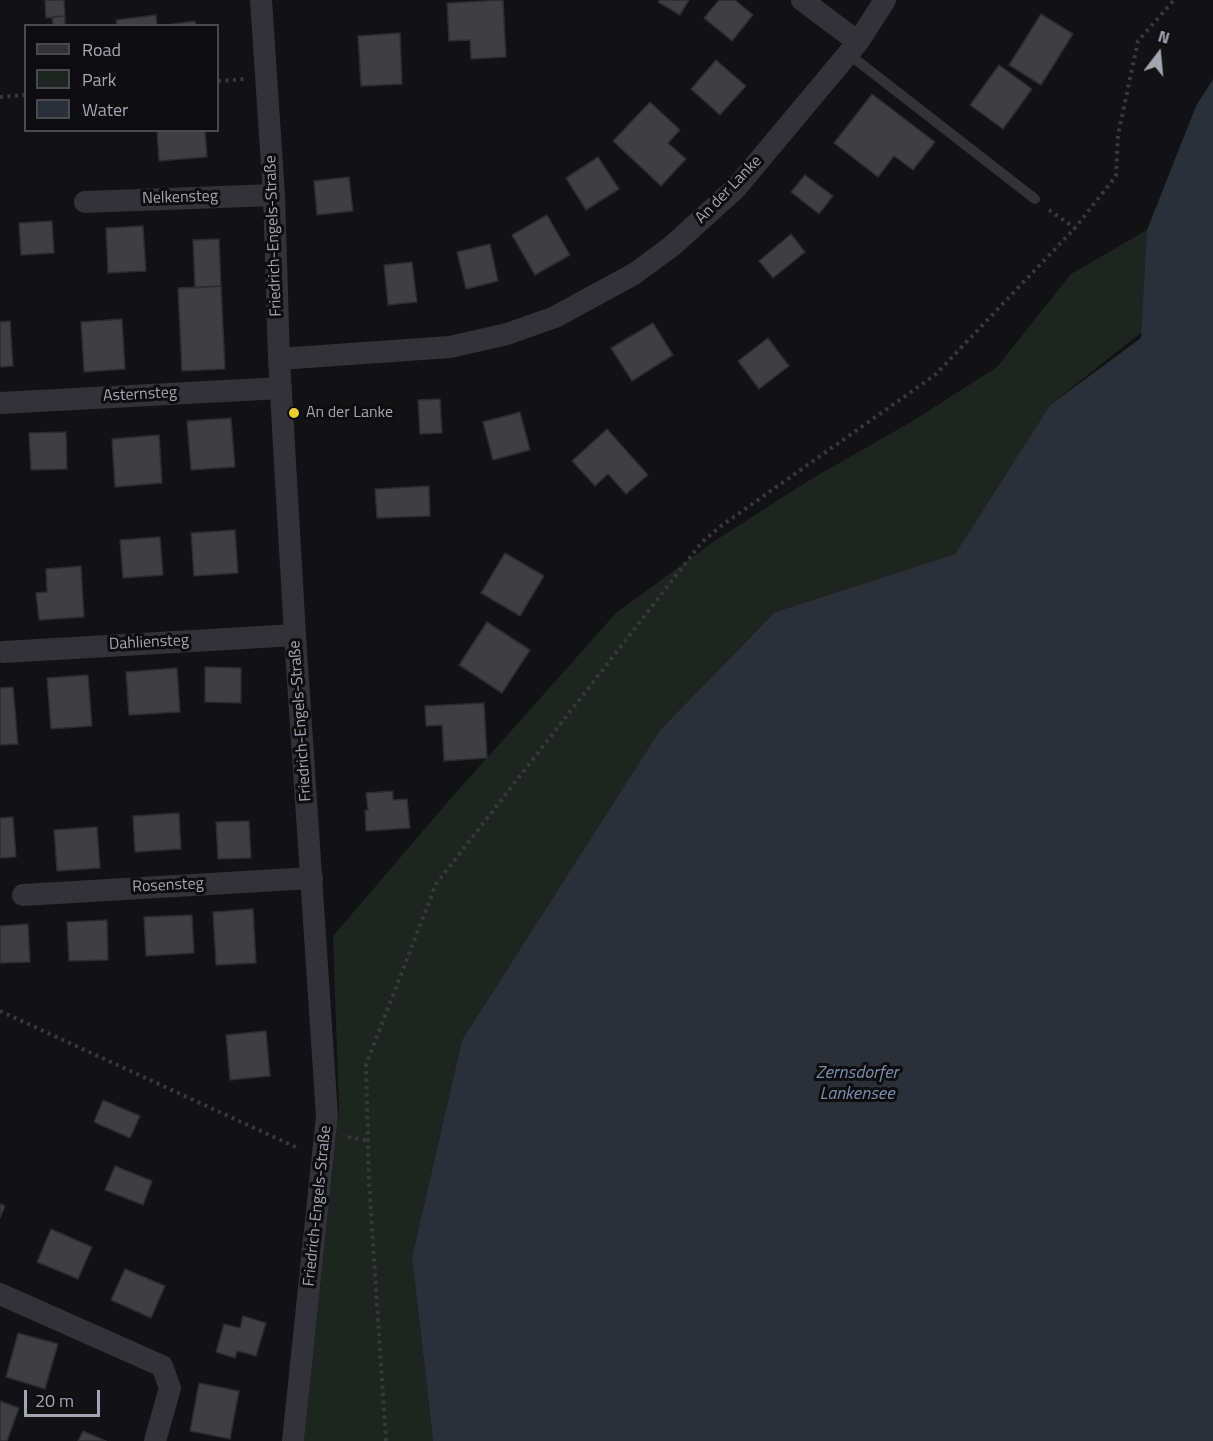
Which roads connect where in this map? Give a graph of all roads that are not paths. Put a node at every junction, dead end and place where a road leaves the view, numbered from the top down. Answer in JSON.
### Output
{"nodes":[{"id":1,"x":261,"y":0,"type":"edge"},
{"id":2,"x":802,"y":0,"type":"edge"},
{"id":3,"x":885,"y":0,"type":"edge"},
{"id":4,"x":858,"y":42,"type":"junction"},
{"id":5,"x":274,"y":195,"type":"junction"},
{"id":6,"x":1035,"y":200,"type":"road end"},
{"id":7,"x":85,"y":202,"type":"dead end"},
{"id":8,"x":279,"y":359,"type":"junction"},
{"id":9,"x":281,"y":388,"type":"junction"},
{"id":10,"x":0,"y":403,"type":"edge"},
{"id":11,"x":295,"y":635,"type":"junction"},
{"id":12,"x":3,"y":652,"type":"dead end"},
{"id":13,"x":312,"y":878,"type":"junction"},
{"id":14,"x":23,"y":895,"type":"dead end"},
{"id":15,"x":0,"y":1294,"type":"edge"},
{"id":16,"x":155,"y":1441,"type":"edge"},
{"id":17,"x":293,"y":1441,"type":"edge"}],
"edges":[{"from":1,"to":5,"type":"street","name":"Friedrich-Engels-Straße"},
{"from":2,"to":4,"type":"street"},
{"from":3,"to":4,"type":"street","name":"An der Lanke"},
{"from":4,"to":6,"type":"lane"},
{"from":4,"to":8,"type":"street","name":"An der Lanke"},
{"from":5,"to":7,"type":"street","name":"Nelkensteg"},
{"from":5,"to":8,"type":"street","name":"Friedrich-Engels-Straße"},
{"from":8,"to":9,"type":"street","name":"Friedrich-Engels-Straße"},
{"from":9,"to":10,"type":"street","name":"Asternsteg"},
{"from":9,"to":11,"type":"street","name":"Friedrich-Engels-Straße"},
{"from":11,"to":12,"type":"street","name":"Dahliensteg"},
{"from":11,"to":13,"type":"street","name":"Friedrich-Engels-Straße"},
{"from":13,"to":14,"type":"street","name":"Rosensteg"},
{"from":13,"to":17,"type":"street","name":"Friedrich-Engels-Straße"},
{"from":15,"to":16,"type":"street"}]}
